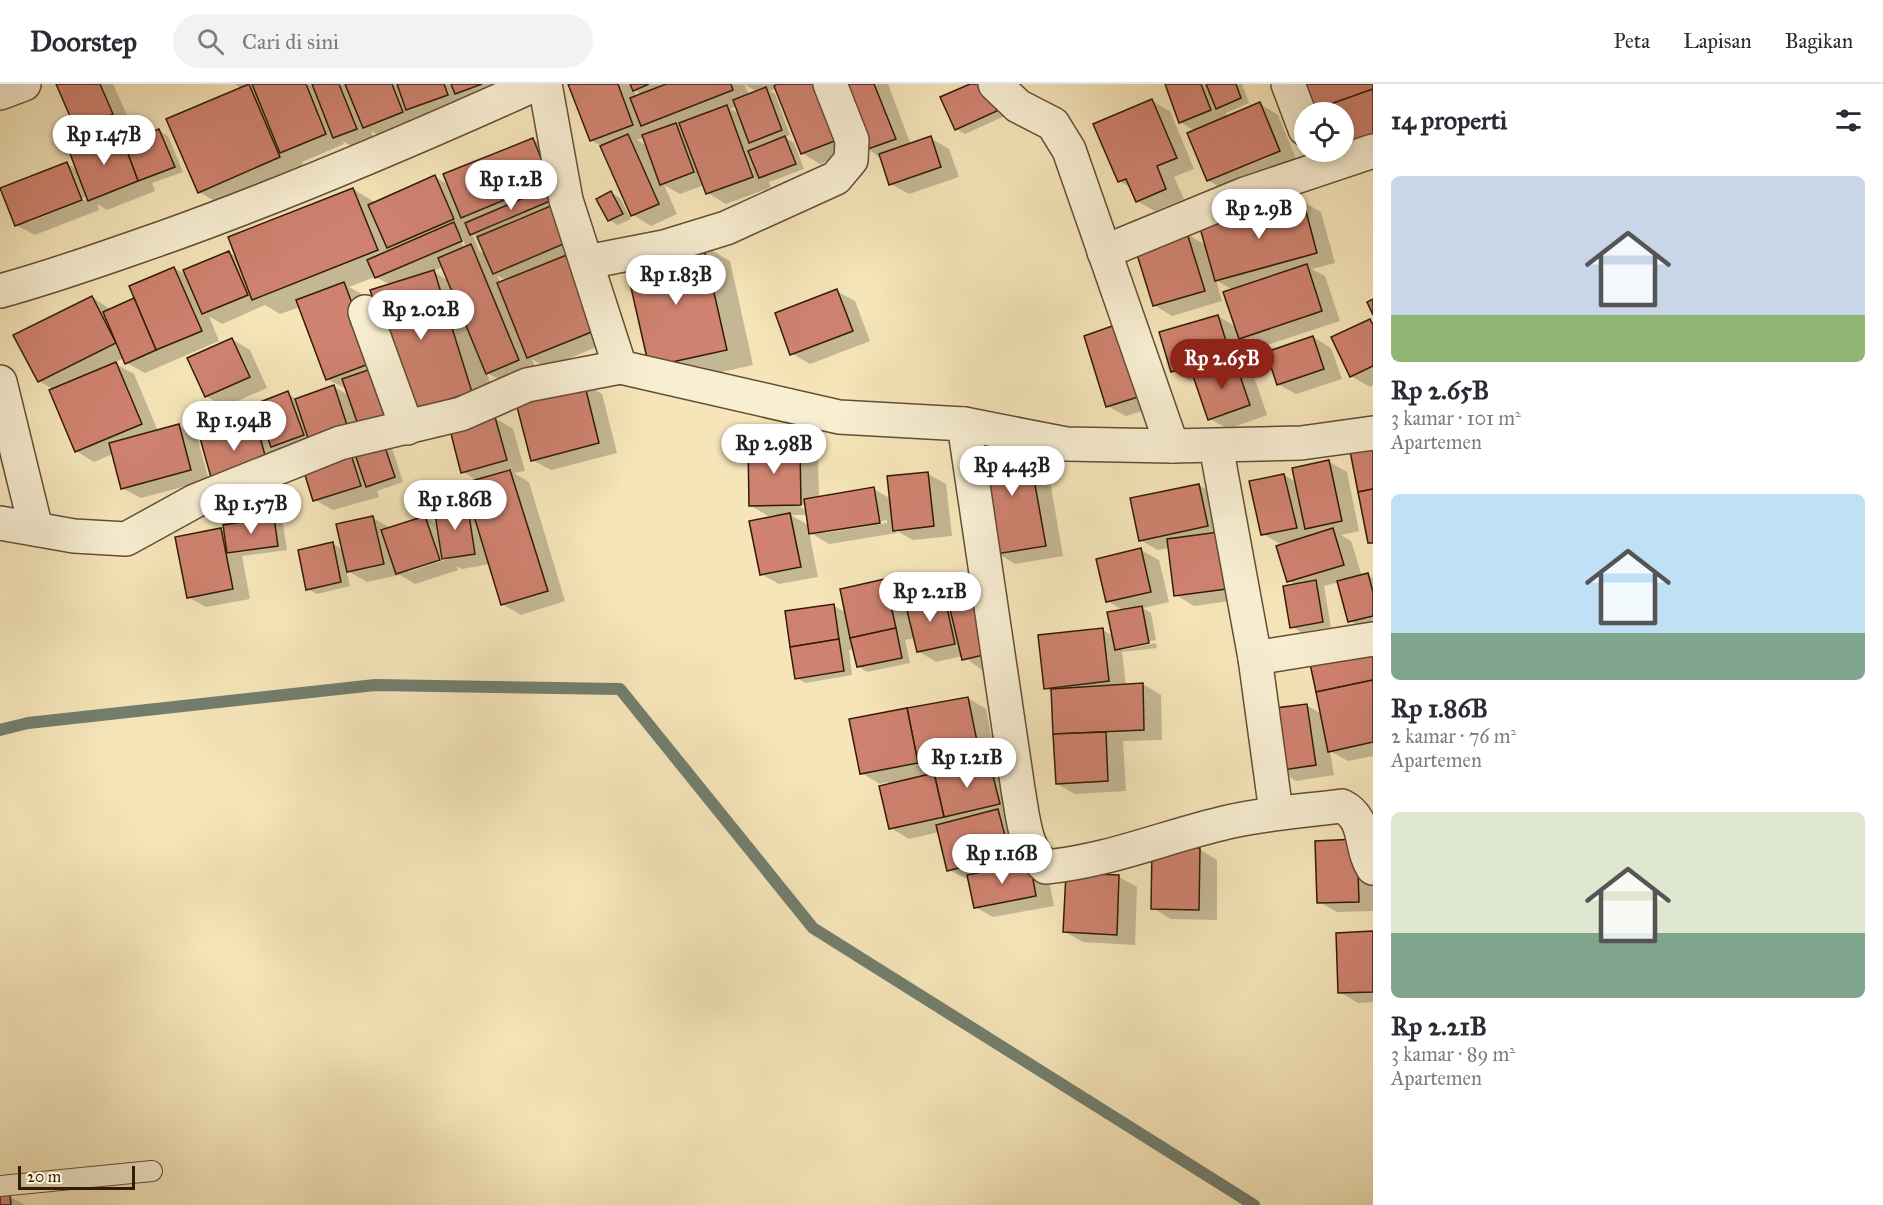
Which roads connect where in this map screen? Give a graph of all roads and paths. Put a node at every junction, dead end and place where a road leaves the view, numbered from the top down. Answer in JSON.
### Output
{"nodes":[{"id":1,"x":24,"y":84,"type":"edge"},
{"id":2,"x":536,"y":84,"type":"edge"},
{"id":3,"x":545,"y":84,"type":"edge"},
{"id":4,"x":830,"y":84,"type":"edge"},
{"id":5,"x":995,"y":84,"type":"edge"},
{"id":6,"x":1288,"y":84,"type":"edge"},
{"id":7,"x":0,"y":93,"type":"edge"},
{"id":8,"x":1295,"y":102,"type":"edge"},
{"id":9,"x":1373,"y":151,"type":"edge"},
{"id":10,"x":1354,"y":154,"type":"edge"},
{"id":11,"x":1312,"y":162,"type":"edge"},
{"id":12,"x":1104,"y":252,"type":"junction"},
{"id":13,"x":587,"y":261,"type":"junction"},
{"id":14,"x":0,"y":291,"type":"edge"},
{"id":15,"x":365,"y":312,"type":"dead end"},
{"id":16,"x":620,"y":367,"type":"junction"},
{"id":17,"x":0,"y":382,"type":"edge"},
{"id":18,"x":964,"y":424,"type":"junction"},
{"id":19,"x":407,"y":428,"type":"junction"},
{"id":20,"x":1373,"y":433,"type":"edge"},
{"id":21,"x":1172,"y":446,"type":"junction"},
{"id":22,"x":1216,"y":446,"type":"junction"},
{"id":23,"x":0,"y":523,"type":"edge"},
{"id":24,"x":36,"y":529,"type":"junction"},
{"id":25,"x":1373,"y":639,"type":"edge"},
{"id":26,"x":1255,"y":658,"type":"junction"},
{"id":27,"x":1276,"y":812,"type":"junction"},
{"id":28,"x":1373,"y":868,"type":"edge"},
{"id":29,"x":152,"y":1171,"type":"dead end"},
{"id":30,"x":0,"y":1186,"type":"edge"}],
"edges":[{"from":1,"to":7,"type":"street"},
{"from":2,"to":14,"type":"street"},
{"from":3,"to":13,"type":"street"},
{"from":4,"to":13,"type":"street"},
{"from":5,"to":12,"type":"street"},
{"from":6,"to":8,"type":"street"},
{"from":9,"to":10,"type":"street"},
{"from":11,"to":12,"type":"street"},
{"from":12,"to":21,"type":"street"},
{"from":13,"to":16,"type":"street"},
{"from":15,"to":19,"type":"street"},
{"from":16,"to":18,"type":"street"},
{"from":16,"to":19,"type":"street"},
{"from":17,"to":24,"type":"street"},
{"from":18,"to":21,"type":"street"},
{"from":18,"to":27,"type":"street"},
{"from":19,"to":24,"type":"street"},
{"from":20,"to":22,"type":"street"},
{"from":21,"to":22,"type":"street"},
{"from":22,"to":26,"type":"street"},
{"from":23,"to":24,"type":"street"},
{"from":25,"to":26,"type":"street"},
{"from":26,"to":27,"type":"street"},
{"from":27,"to":28,"type":"street"},
{"from":29,"to":30,"type":"lane"}]}
